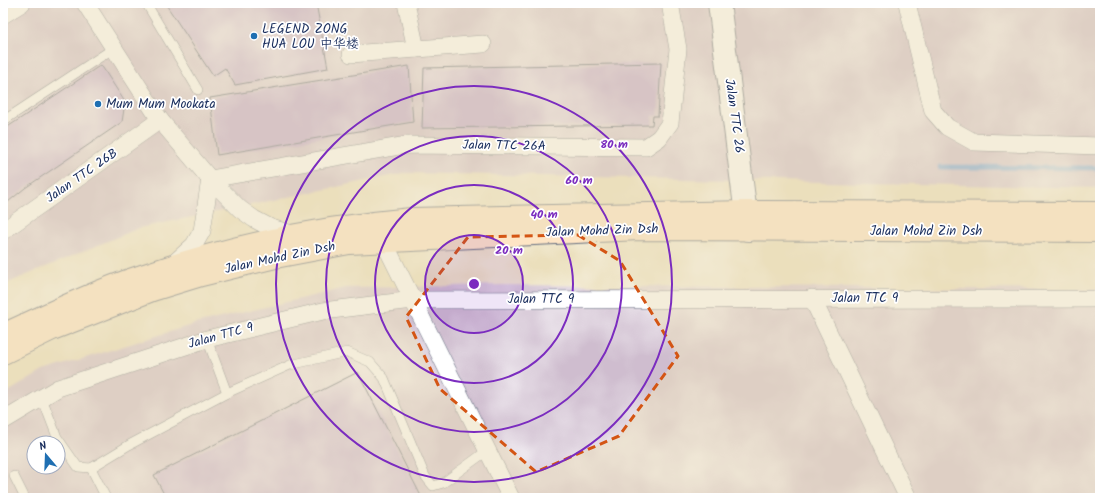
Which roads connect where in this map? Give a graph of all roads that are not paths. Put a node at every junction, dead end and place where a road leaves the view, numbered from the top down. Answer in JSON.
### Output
{"nodes":[{"id":1,"x":22,"y":3,"type":"edge"},
{"id":2,"x":85,"y":3,"type":"edge"},
{"id":3,"x":146,"y":3,"type":"edge"},
{"id":4,"x":406,"y":3,"type":"edge"},
{"id":5,"x":670,"y":3,"type":"edge"},
{"id":6,"x":719,"y":3,"type":"edge"},
{"id":7,"x":907,"y":3,"type":"edge"},
{"id":8,"x":3,"y":15,"type":"edge"},
{"id":9,"x":483,"y":44,"type":"dead end"},
{"id":10,"x":114,"y":48,"type":"junction"},
{"id":11,"x":416,"y":49,"type":"junction"},
{"id":12,"x":351,"y":54,"type":"dead end"},
{"id":13,"x":198,"y":90,"type":"dead end"},
{"id":14,"x":160,"y":120,"type":"junction"},
{"id":15,"x":3,"y":121,"type":"edge"},
{"id":16,"x":1100,"y":146,"type":"edge"},
{"id":17,"x":210,"y":179,"type":"junction"},
{"id":18,"x":1100,"y":213,"type":"edge"},
{"id":19,"x":747,"y":221,"type":"junction"},
{"id":20,"x":846,"y":221,"type":"junction"},
{"id":21,"x":3,"y":231,"type":"edge"},
{"id":22,"x":381,"y":231,"type":"junction"},
{"id":23,"x":1100,"y":231,"type":"edge"},
{"id":24,"x":299,"y":236,"type":"junction"},
{"id":25,"x":169,"y":268,"type":"junction"},
{"id":26,"x":812,"y":298,"type":"junction"},
{"id":27,"x":1100,"y":299,"type":"edge"},
{"id":28,"x":412,"y":300,"type":"junction"},
{"id":29,"x":3,"y":335,"type":"edge"},
{"id":30,"x":207,"y":339,"type":"junction"},
{"id":31,"x":3,"y":353,"type":"edge"},
{"id":32,"x":227,"y":393,"type":"junction"},
{"id":33,"x":42,"y":398,"type":"junction"},
{"id":34,"x":3,"y":421,"type":"edge"},
{"id":35,"x":488,"y":450,"type":"junction"},
{"id":36,"x":91,"y":468,"type":"junction"},
{"id":37,"x":14,"y":476,"type":"dead end"},
{"id":38,"x":25,"y":498,"type":"edge"},
{"id":39,"x":106,"y":498,"type":"edge"},
{"id":40,"x":512,"y":498,"type":"edge"},
{"id":41,"x":908,"y":498,"type":"edge"}],
"edges":[{"from":1,"to":8,"type":"street"},
{"from":2,"to":10,"type":"street"},
{"from":3,"to":13,"type":"lane"},
{"from":4,"to":11,"type":"street"},
{"from":5,"to":17,"type":"street","name":"Jalan TTC 26A"},
{"from":6,"to":19,"type":"street","name":"Jalan TTC 26"},
{"from":7,"to":16,"type":"street"},
{"from":9,"to":11,"type":"street"},
{"from":10,"to":14,"type":"street"},
{"from":10,"to":15,"type":"lane"},
{"from":11,"to":12,"type":"street"},
{"from":14,"to":17,"type":"street"},
{"from":14,"to":21,"type":"street","name":"Jalan TTC 26B"},
{"from":17,"to":24,"type":"street"},
{"from":17,"to":25,"type":"street"},
{"from":18,"to":20,"type":"main road","name":"Jalan Mohd Zin Dsh"},
{"from":19,"to":20,"type":"main road","name":"Jalan Mohd Zin Dsh"},
{"from":19,"to":22,"type":"main road","name":"Jalan Mohd Zin Dsh"},
{"from":20,"to":23,"type":"main road","name":"Jalan Mohd Zin Dsh"},
{"from":22,"to":24,"type":"main road","name":"Jalan Mohd Zin Dsh"},
{"from":22,"to":28,"type":"street"},
{"from":22,"to":31,"type":"main road","name":"Jalan Mohd Zin Dsh"},
{"from":24,"to":25,"type":"main road","name":"Jalan Mohd Zin Dsh"},
{"from":25,"to":29,"type":"main road","name":"Jalan Mohd Zin Dsh"},
{"from":26,"to":27,"type":"street","name":"Jalan TTC 9"},
{"from":26,"to":28,"type":"street","name":"Jalan TTC 9"},
{"from":26,"to":41,"type":"street"},
{"from":28,"to":30,"type":"street","name":"Jalan TTC 9"},
{"from":28,"to":35,"type":"street"},
{"from":30,"to":32,"type":"lane"},
{"from":30,"to":33,"type":"street","name":"Jalan TTC 9"},
{"from":32,"to":35,"type":"lane"},
{"from":32,"to":36,"type":"lane"},
{"from":33,"to":34,"type":"street","name":"Jalan TTC 9"},
{"from":33,"to":36,"type":"lane"},
{"from":35,"to":40,"type":"street"},
{"from":36,"to":39,"type":"lane"},
{"from":37,"to":38,"type":"lane"}]}
